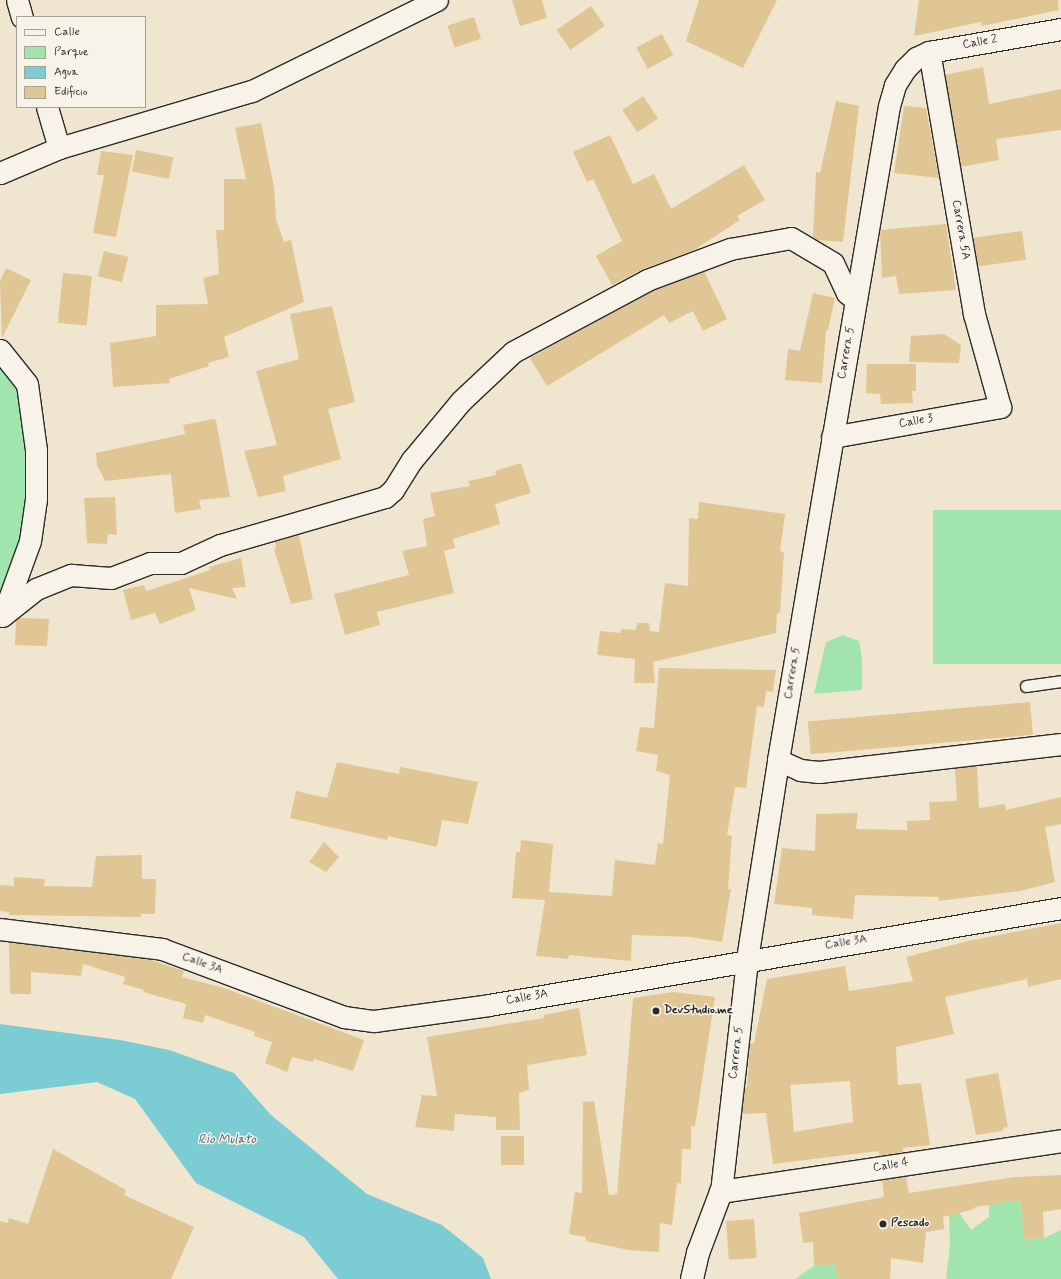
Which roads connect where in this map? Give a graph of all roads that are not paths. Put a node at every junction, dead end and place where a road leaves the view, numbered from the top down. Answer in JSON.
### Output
{"nodes":[{"id":1,"x":17,"y":0,"type":"edge"},
{"id":2,"x":437,"y":0,"type":"edge"},
{"id":3,"x":22,"y":16,"type":"edge"},
{"id":4,"x":1061,"y":29,"type":"edge"},
{"id":5,"x":929,"y":52,"type":"junction"},
{"id":6,"x":905,"y":69,"type":"joint"},
{"id":7,"x":47,"y":108,"type":"edge"},
{"id":8,"x":59,"y":148,"type":"junction"},
{"id":9,"x":0,"y":173,"type":"edge"},
{"id":10,"x":856,"y":300,"type":"junction"},
{"id":11,"x":0,"y":350,"type":"edge"},
{"id":12,"x":1000,"y":406,"type":"joint"},
{"id":13,"x":832,"y":437,"type":"junction"},
{"id":14,"x":1,"y":621,"type":"edge"},
{"id":15,"x":1061,"y":681,"type":"edge"},
{"id":16,"x":1026,"y":686,"type":"dead end"},
{"id":17,"x":1061,"y":744,"type":"edge"},
{"id":18,"x":778,"y":760,"type":"junction"},
{"id":19,"x":1061,"y":908,"type":"edge"},
{"id":20,"x":0,"y":929,"type":"edge"},
{"id":21,"x":747,"y":959,"type":"junction"},
{"id":22,"x":1061,"y":1141,"type":"edge"},
{"id":23,"x":721,"y":1192,"type":"junction"},
{"id":24,"x":692,"y":1279,"type":"edge"}],
"edges":[{"from":1,"to":3,"type":"street"},
{"from":2,"to":8,"type":"street"},
{"from":4,"to":5,"type":"street","name":"Calle 2"},
{"from":5,"to":6,"type":"street","name":"Calle 2"},
{"from":5,"to":12,"type":"street","name":"Carrera 5A"},
{"from":6,"to":10,"type":"street","name":"Carrera 5"},
{"from":7,"to":8,"type":"street"},
{"from":8,"to":9,"type":"street"},
{"from":10,"to":13,"type":"street","name":"Carrera 5"},
{"from":10,"to":14,"type":"street"},
{"from":11,"to":14,"type":"street"},
{"from":12,"to":13,"type":"street","name":"Calle 3"},
{"from":13,"to":18,"type":"street","name":"Carrera 5"},
{"from":15,"to":16,"type":"lane"},
{"from":17,"to":18,"type":"street"},
{"from":18,"to":21,"type":"street","name":"Carrera 5"},
{"from":19,"to":21,"type":"street","name":"Calle 3A"},
{"from":20,"to":21,"type":"street","name":"Calle 3A"},
{"from":21,"to":23,"type":"street","name":"Carrera 5"},
{"from":22,"to":23,"type":"main road","name":"Calle 4"},
{"from":23,"to":24,"type":"main road","name":"Carrera 5"}]}
